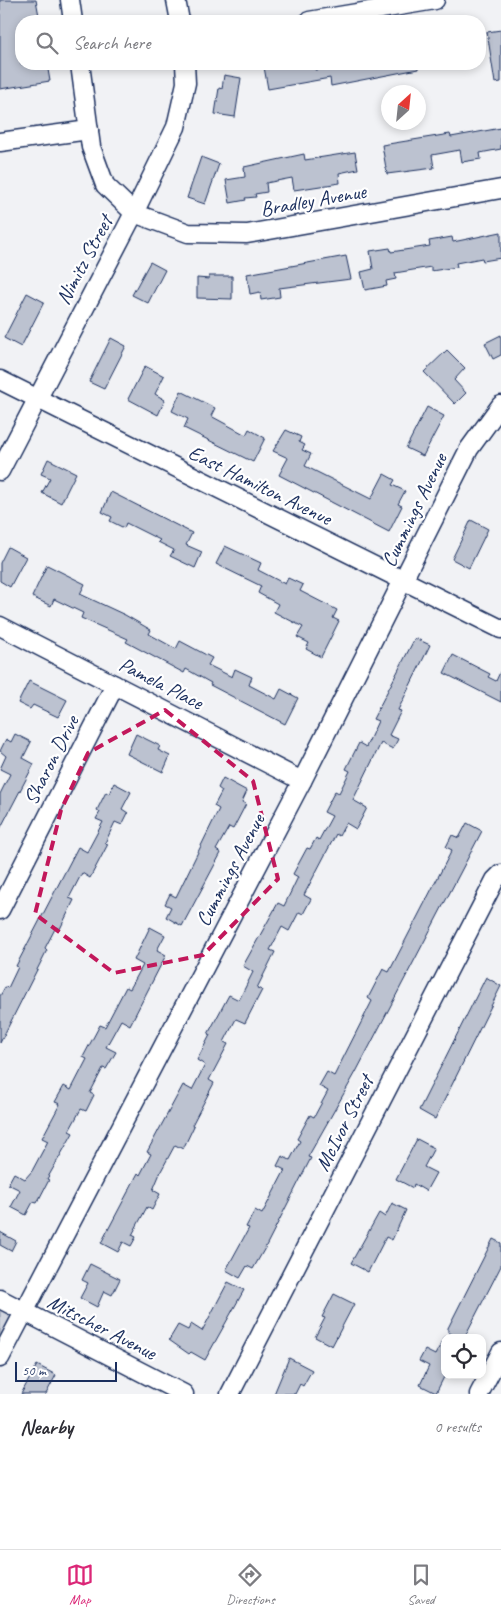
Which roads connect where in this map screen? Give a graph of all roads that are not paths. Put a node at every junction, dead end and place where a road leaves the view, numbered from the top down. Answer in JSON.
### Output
{"nodes":[{"id":1,"x":70,"y":0,"type":"edge"},
{"id":2,"x":176,"y":0,"type":"edge"},
{"id":3,"x":435,"y":0,"type":"edge"},
{"id":4,"x":72,"y":15,"type":"edge"},
{"id":5,"x":179,"y":15,"type":"edge"},
{"id":6,"x":345,"y":15,"type":"edge"},
{"id":7,"x":81,"y":70,"type":"edge"},
{"id":8,"x":185,"y":70,"type":"edge"},
{"id":9,"x":89,"y":130,"type":"junction"},
{"id":10,"x":0,"y":142,"type":"edge"},
{"id":11,"x":501,"y":189,"type":"edge"},
{"id":12,"x":134,"y":213,"type":"junction"},
{"id":13,"x":0,"y":380,"type":"edge"},
{"id":14,"x":37,"y":399,"type":"junction"},
{"id":15,"x":501,"y":405,"type":"edge"},
{"id":16,"x":0,"y":471,"type":"edge"},
{"id":17,"x":404,"y":582,"type":"junction"},
{"id":18,"x":0,"y":626,"type":"edge"},
{"id":19,"x":501,"y":629,"type":"edge"},
{"id":20,"x":115,"y":685,"type":"junction"},
{"id":21,"x":302,"y":781,"type":"junction"},
{"id":22,"x":501,"y":874,"type":"edge"},
{"id":23,"x":0,"y":910,"type":"edge"},
{"id":24,"x":0,"y":1299,"type":"edge"},
{"id":25,"x":25,"y":1312,"type":"junction"},
{"id":26,"x":501,"y":1352,"type":"edge"},
{"id":27,"x":0,"y":1358,"type":"edge"},
{"id":28,"x":184,"y":1394,"type":"edge"},
{"id":29,"x":230,"y":1394,"type":"edge"},
{"id":30,"x":479,"y":1394,"type":"edge"}],
"edges":[{"from":1,"to":4,"type":"street"},
{"from":2,"to":5,"type":"street"},
{"from":3,"to":6,"type":"street"},
{"from":7,"to":9,"type":"street"},
{"from":8,"to":12,"type":"street","name":"Nimitz Street"},
{"from":9,"to":10,"type":"street"},
{"from":9,"to":12,"type":"street"},
{"from":11,"to":12,"type":"street","name":"Bradley Avenue"},
{"from":12,"to":14,"type":"street","name":"Nimitz Street"},
{"from":13,"to":14,"type":"street","name":"East Hamilton Avenue"},
{"from":14,"to":16,"type":"street","name":"Nimitz Street"},
{"from":14,"to":17,"type":"street","name":"East Hamilton Avenue"},
{"from":15,"to":17,"type":"street","name":"Cummings Avenue"},
{"from":17,"to":19,"type":"street","name":"East Hamilton Avenue"},
{"from":17,"to":21,"type":"street","name":"Cummings Avenue"},
{"from":18,"to":20,"type":"street","name":"Pamela Place"},
{"from":20,"to":21,"type":"street","name":"Pamela Place"},
{"from":20,"to":23,"type":"street","name":"Sharon Drive"},
{"from":21,"to":25,"type":"street","name":"Cummings Avenue"},
{"from":22,"to":29,"type":"street","name":"McIvor Street"},
{"from":24,"to":25,"type":"street","name":"Mitscher Avenue"},
{"from":25,"to":27,"type":"street","name":"Cummings Avenue"},
{"from":25,"to":28,"type":"street","name":"Mitscher Avenue"},
{"from":26,"to":30,"type":"street"}]}
